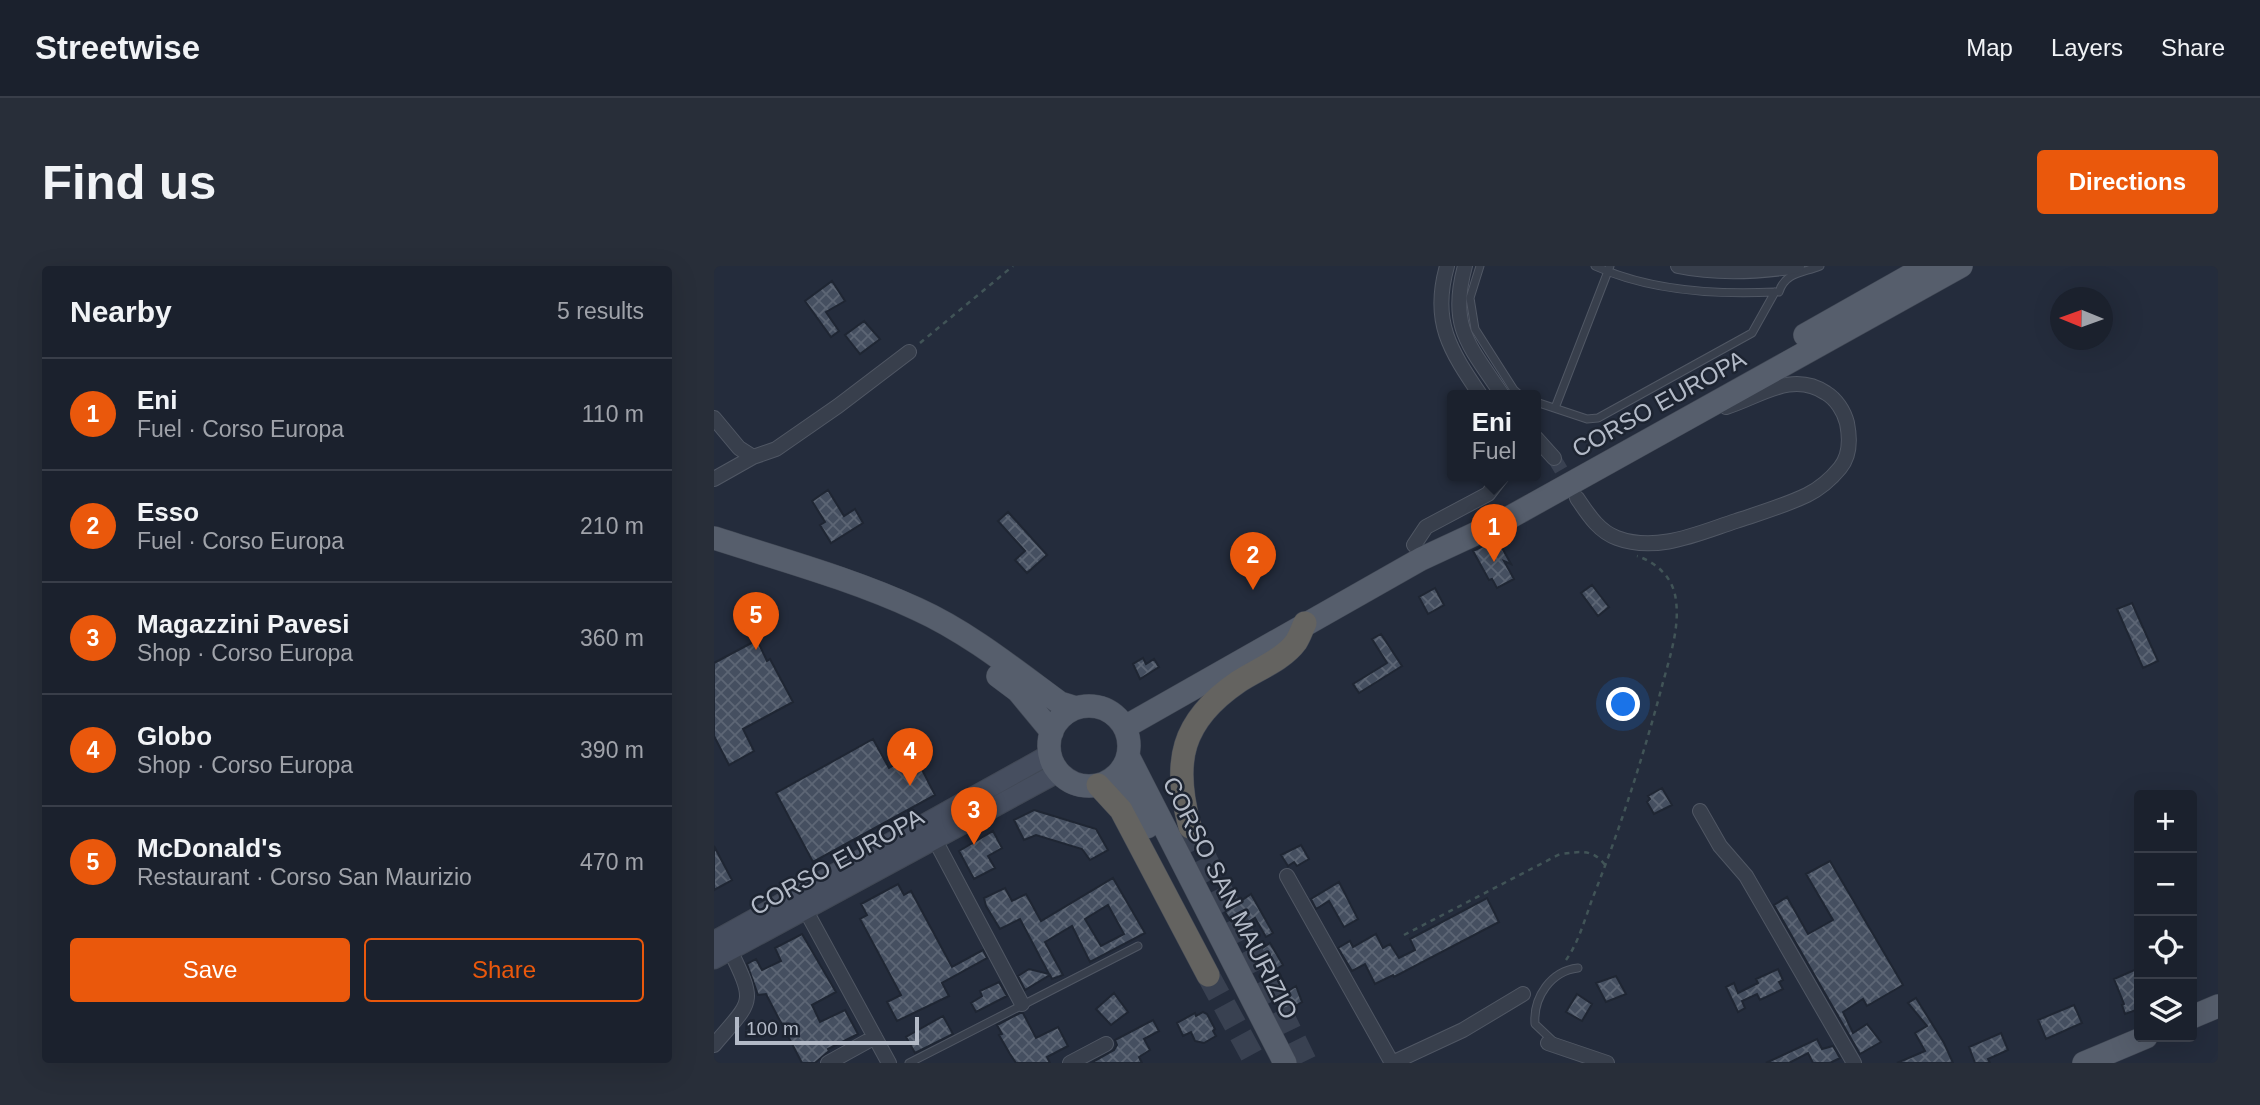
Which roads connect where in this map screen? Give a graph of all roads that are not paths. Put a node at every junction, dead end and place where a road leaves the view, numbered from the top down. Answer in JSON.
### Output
{"nodes":[{"id":1,"x":1447,"y":266,"type":"edge"},
{"id":2,"x":1465,"y":266,"type":"edge"},
{"id":3,"x":1480,"y":266,"type":"edge"},
{"id":4,"x":1595,"y":266,"type":"edge"},
{"id":5,"x":1678,"y":266,"type":"edge"},
{"id":6,"x":1797,"y":266,"type":"edge"},
{"id":7,"x":1819,"y":266,"type":"edge"},
{"id":8,"x":1927,"y":266,"type":"edge"},
{"id":9,"x":1961,"y":266,"type":"edge"},
{"id":10,"x":1609,"y":269,"type":"edge"},
{"id":11,"x":1779,"y":292,"type":"dead end"},
{"id":12,"x":909,"y":352,"type":"road end"},
{"id":13,"x":1478,"y":390,"type":"edge"},
{"id":14,"x":1499,"y":390,"type":"edge"},
{"id":15,"x":1514,"y":390,"type":"edge"},
{"id":16,"x":1541,"y":404,"type":"edge"},
{"id":17,"x":1555,"y":408,"type":"junction"},
{"id":18,"x":714,"y":418,"type":"edge"},
{"id":19,"x":1688,"y":419,"type":"junction"},
{"id":20,"x":1541,"y":443,"type":"edge"},
{"id":21,"x":753,"y":457,"type":"junction"},
{"id":22,"x":1555,"y":458,"type":"tunnel mouth"},
{"id":23,"x":714,"y":479,"type":"edge"},
{"id":24,"x":1498,"y":481,"type":"edge"},
{"id":25,"x":1577,"y":498,"type":"tunnel mouth"},
{"id":26,"x":714,"y":538,"type":"edge"},
{"id":27,"x":1414,"y":545,"type":"junction"},
{"id":28,"x":714,"y":554,"type":"edge"},
{"id":29,"x":1306,"y":623,"type":"junction"},
{"id":30,"x":1076,"y":708,"type":"junction"},
{"id":31,"x":1120,"y":721,"type":"junction"},
{"id":32,"x":1054,"y":753,"type":"junction"},
{"id":33,"x":1128,"y":756,"type":"junction"},
{"id":34,"x":1105,"y":782,"type":"junction"},
{"id":35,"x":1700,"y":811,"type":"dead end"},
{"id":36,"x":1190,"y":827,"type":"tunnel mouth"},
{"id":37,"x":934,"y":838,"type":"junction"},
{"id":38,"x":1287,"y":876,"type":"dead end"},
{"id":39,"x":806,"y":909,"type":"junction"},
{"id":40,"x":1138,"y":946,"type":"dead end"},
{"id":41,"x":719,"y":950,"type":"edge"},
{"id":42,"x":1578,"y":968,"type":"dead end"},
{"id":43,"x":1208,"y":975,"type":"tunnel mouth"},
{"id":44,"x":1523,"y":994,"type":"dead end"},
{"id":45,"x":1022,"y":1004,"type":"junction"},
{"id":46,"x":2218,"y":1006,"type":"edge"},
{"id":47,"x":2197,"y":1015,"type":"edge"},
{"id":48,"x":875,"y":1037,"type":"junction"},
{"id":49,"x":2134,"y":1042,"type":"edge"},
{"id":50,"x":1107,"y":1044,"type":"dead end"},
{"id":51,"x":1553,"y":1044,"type":"joint"},
{"id":52,"x":714,"y":1045,"type":"edge"},
{"id":53,"x":828,"y":1063,"type":"edge"},
{"id":54,"x":889,"y":1063,"type":"edge"},
{"id":55,"x":909,"y":1063,"type":"edge"},
{"id":56,"x":1070,"y":1063,"type":"edge"},
{"id":57,"x":1269,"y":1063,"type":"edge"},
{"id":58,"x":1285,"y":1063,"type":"edge"},
{"id":59,"x":1392,"y":1063,"type":"edge"},
{"id":60,"x":1607,"y":1063,"type":"edge"},
{"id":61,"x":1854,"y":1063,"type":"edge"},
{"id":62,"x":2084,"y":1063,"type":"edge"}],
"edges":[{"from":1,"to":13,"type":"street"},
{"from":2,"to":14,"type":"street"},
{"from":3,"to":15,"type":"lane"},
{"from":4,"to":10,"type":"lane"},
{"from":5,"to":6,"type":"street"},
{"from":7,"to":11,"type":"lane"},
{"from":8,"to":27,"type":"main road","name":"CORSO EUROPA"},
{"from":9,"to":19,"type":"main road","name":"CORSO EUROPA"},
{"from":10,"to":17,"type":"lane"},
{"from":10,"to":17,"type":"lane"},
{"from":12,"to":21,"type":"street"},
{"from":16,"to":17,"type":"lane"},
{"from":18,"to":21,"type":"street"},
{"from":19,"to":25,"type":"street"},
{"from":19,"to":29,"type":"main road","name":"CORSO EUROPA"},
{"from":20,"to":22,"type":"street"},
{"from":21,"to":23,"type":"street"},
{"from":24,"to":27,"type":"street"},
{"from":26,"to":30,"type":"main road"},
{"from":27,"to":31,"type":"main road","name":"CORSO EUROPA"},
{"from":28,"to":32,"type":"main road"},
{"from":29,"to":31,"type":"main road","name":"CORSO EUROPA"},
{"from":29,"to":36,"type":"highway"},
{"from":30,"to":31,"type":"main road"},
{"from":30,"to":32,"type":"main road","name":"CORSO EUROPA"},
{"from":31,"to":33,"type":"main road"},
{"from":32,"to":34,"type":"main road"},
{"from":32,"to":37,"type":"main road","name":"CORSO EUROPA"},
{"from":32,"to":41,"type":"main road","name":"CORSO EUROPA"},
{"from":33,"to":34,"type":"main road"},
{"from":33,"to":58,"type":"main road","name":"CORSO SAN MAURIZIO"},
{"from":34,"to":43,"type":"highway"},
{"from":34,"to":57,"type":"main road","name":"CORSO SAN MAURIZIO"},
{"from":35,"to":61,"type":"street"},
{"from":37,"to":39,"type":"main road","name":"CORSO EUROPA"},
{"from":37,"to":45,"type":"street"},
{"from":38,"to":59,"type":"street"},
{"from":39,"to":41,"type":"main road","name":"CORSO EUROPA"},
{"from":39,"to":48,"type":"street"},
{"from":40,"to":45,"type":"lane"},
{"from":41,"to":52,"type":"street"},
{"from":42,"to":51,"type":"lane"},
{"from":44,"to":59,"type":"street"},
{"from":45,"to":55,"type":"lane"},
{"from":46,"to":47,"type":"main road"},
{"from":48,"to":53,"type":"street"},
{"from":48,"to":54,"type":"street"},
{"from":49,"to":62,"type":"main road"},
{"from":50,"to":56,"type":"street"},
{"from":51,"to":60,"type":"street"}]}
